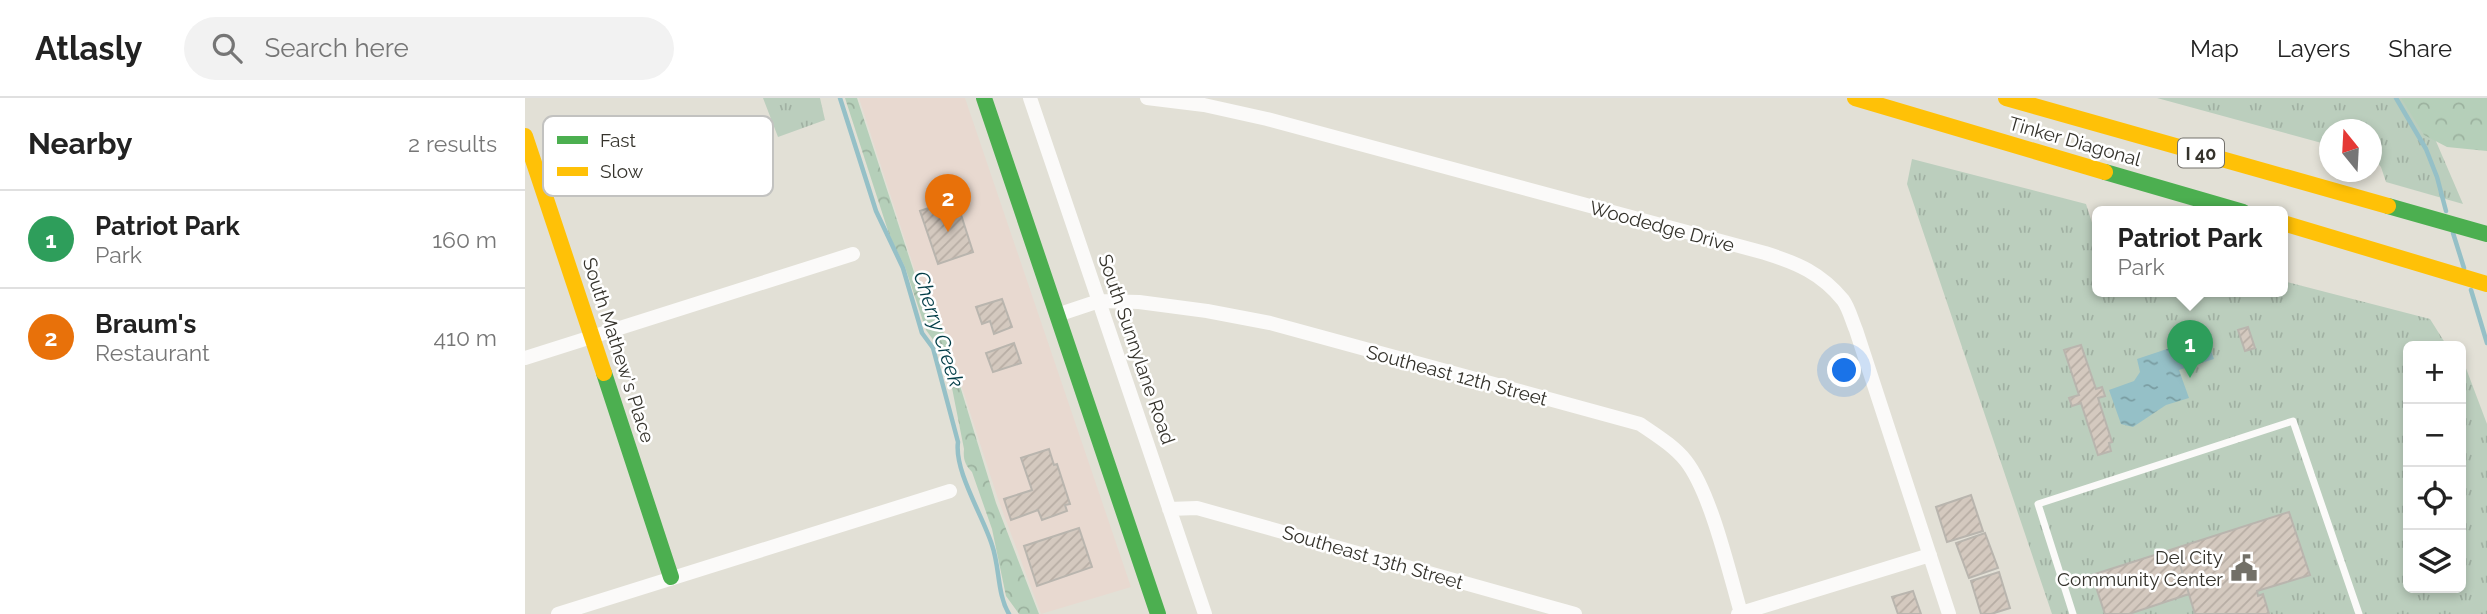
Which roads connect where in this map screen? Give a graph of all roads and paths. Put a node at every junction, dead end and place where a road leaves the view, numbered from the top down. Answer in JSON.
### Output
{"nodes":[{"id":1,"x":984,"y":98,"type":"edge"},
{"id":2,"x":1030,"y":98,"type":"edge"},
{"id":3,"x":1147,"y":98,"type":"edge"},
{"id":4,"x":1855,"y":98,"type":"edge"},
{"id":5,"x":2007,"y":98,"type":"edge"},
{"id":6,"x":525,"y":136,"type":"edge"},
{"id":7,"x":543,"y":189,"type":"edge"},
{"id":8,"x":545,"y":196,"type":"edge"},
{"id":9,"x":2223,"y":206,"type":"edge"},
{"id":10,"x":2288,"y":224,"type":"edge"},
{"id":11,"x":2487,"y":234,"type":"edge"},
{"id":12,"x":853,"y":254,"type":"dead end"},
{"id":13,"x":2487,"y":284,"type":"edge"},
{"id":14,"x":1099,"y":301,"type":"junction"},
{"id":15,"x":1057,"y":315,"type":"junction"},
{"id":16,"x":593,"y":336,"type":"junction"},
{"id":17,"x":525,"y":358,"type":"edge"},
{"id":18,"x":950,"y":491,"type":"dead end"},
{"id":19,"x":1169,"y":509,"type":"junction"},
{"id":20,"x":1930,"y":555,"type":"junction"},
{"id":21,"x":671,"y":577,"type":"junction"},
{"id":22,"x":558,"y":614,"type":"edge"},
{"id":23,"x":1159,"y":614,"type":"edge"},
{"id":24,"x":1205,"y":614,"type":"edge"},
{"id":25,"x":1575,"y":614,"type":"edge"},
{"id":26,"x":1740,"y":614,"type":"edge"},
{"id":27,"x":1949,"y":614,"type":"edge"},
{"id":28,"x":2073,"y":614,"type":"edge"},
{"id":29,"x":2359,"y":614,"type":"edge"}],
"edges":[{"from":1,"to":15,"type":"main road"},
{"from":2,"to":14,"type":"street","name":"South Sunnylane Road"},
{"from":3,"to":20,"type":"street","name":"Woodedge Drive"},
{"from":4,"to":9,"type":"main road","name":"Tinker Diagonal","number":"I 40"},
{"from":5,"to":11,"type":"main road","name":"Tinker Diagonal","number":"I 40"},
{"from":6,"to":7,"type":"main road","name":"South Mathew's Place"},
{"from":8,"to":16,"type":"main road","name":"South Mathew's Place"},
{"from":10,"to":13,"type":"main road"},
{"from":12,"to":16,"type":"street"},
{"from":14,"to":15,"type":"street","name":"Southeast 12th Street"},
{"from":14,"to":19,"type":"street","name":"South Sunnylane Road"},
{"from":14,"to":26,"type":"street","name":"Southeast 12th Street"},
{"from":15,"to":23,"type":"main road"},
{"from":16,"to":17,"type":"street"},
{"from":16,"to":21,"type":"main road","name":"South Mathew's Place"},
{"from":18,"to":21,"type":"street"},
{"from":19,"to":24,"type":"street","name":"South Sunnylane Road"},
{"from":19,"to":25,"type":"street","name":"Southeast 13th Street"},
{"from":20,"to":26,"type":"street"},
{"from":20,"to":27,"type":"street","name":"Woodedge Drive"},
{"from":21,"to":22,"type":"street"},
{"from":28,"to":29,"type":"lane"}]}
